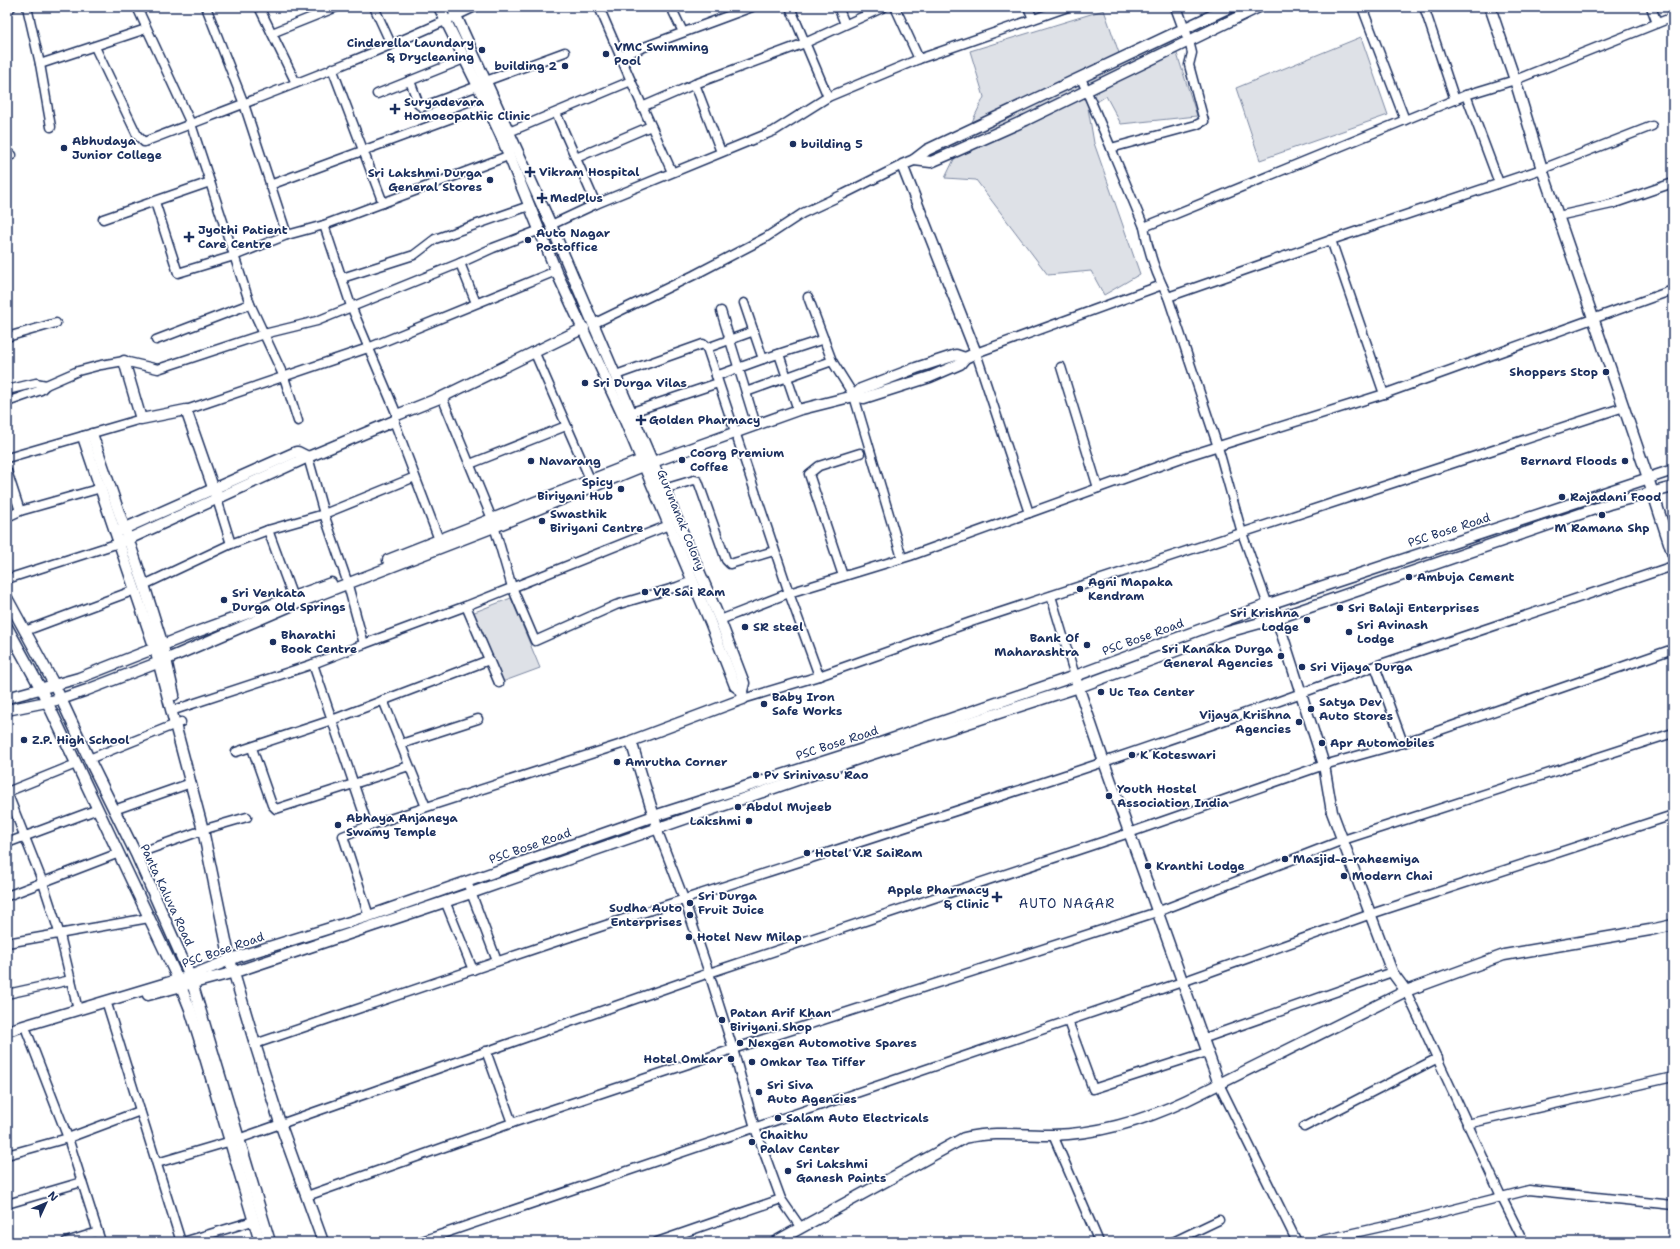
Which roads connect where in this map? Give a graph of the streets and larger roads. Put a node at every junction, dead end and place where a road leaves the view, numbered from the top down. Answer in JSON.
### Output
{"nodes":[{"id":1,"x":26,"y":7,"type":"edge"},
{"id":2,"x":137,"y":7,"type":"edge"},
{"id":3,"x":206,"y":7,"type":"edge"},
{"id":4,"x":259,"y":7,"type":"edge"},
{"id":5,"x":337,"y":7,"type":"edge"},
{"id":6,"x":374,"y":7,"type":"edge"},
{"id":7,"x":439,"y":7,"type":"edge"},
{"id":8,"x":475,"y":7,"type":"edge"},
{"id":9,"x":599,"y":7,"type":"edge"},
{"id":10,"x":671,"y":7,"type":"edge"},
{"id":11,"x":752,"y":7,"type":"edge"},
{"id":12,"x":790,"y":7,"type":"edge"},
{"id":13,"x":838,"y":7,"type":"edge"},
{"id":14,"x":884,"y":7,"type":"edge"},
{"id":15,"x":895,"y":7,"type":"edge"},
{"id":16,"x":1028,"y":7,"type":"edge"},
{"id":17,"x":1068,"y":7,"type":"edge"},
{"id":18,"x":1176,"y":7,"type":"edge"},
{"id":19,"x":1230,"y":7,"type":"edge"},
{"id":20,"x":1259,"y":7,"type":"edge"},
{"id":21,"x":1362,"y":7,"type":"edge"},
{"id":22,"x":1424,"y":7,"type":"edge"},
{"id":23,"x":1490,"y":7,"type":"edge"},
{"id":24,"x":1651,"y":7,"type":"edge"},
{"id":25,"x":454,"y":11,"type":"edge"},
{"id":26,"x":1673,"y":17,"type":"edge"},
{"id":27,"x":1033,"y":19,"type":"junction"},
{"id":28,"x":444,"y":20,"type":"junction"},
{"id":29,"x":1657,"y":23,"type":"junction"},
{"id":30,"x":845,"y":24,"type":"junction"},
{"id":31,"x":146,"y":29,"type":"junction"},
{"id":32,"x":1184,"y":29,"type":"junction"},
{"id":33,"x":683,"y":32,"type":"junction"},
{"id":34,"x":272,"y":33,"type":"junction"},
{"id":35,"x":1189,"y":41,"type":"junction"},
{"id":36,"x":805,"y":43,"type":"junction"},
{"id":37,"x":391,"y":44,"type":"junction"},
{"id":38,"x":95,"y":47,"type":"junction"},
{"id":39,"x":564,"y":52,"type":"dead end"},
{"id":40,"x":620,"y":56,"type":"junction"},
{"id":41,"x":464,"y":59,"type":"junction"},
{"id":42,"x":919,"y":59,"type":"junction"},
{"id":43,"x":40,"y":64,"type":"junction"},
{"id":44,"x":332,"y":68,"type":"junction"},
{"id":45,"x":1082,"y":78,"type":"junction"},
{"id":46,"x":1515,"y":80,"type":"junction"},
{"id":47,"x":410,"y":81,"type":"junction"},
{"id":48,"x":631,"y":81,"type":"junction"},
{"id":49,"x":296,"y":83,"type":"junction"},
{"id":50,"x":482,"y":84,"type":"junction"},
{"id":51,"x":695,"y":84,"type":"junction"},
{"id":52,"x":1087,"y":90,"type":"junction"},
{"id":53,"x":377,"y":94,"type":"dead end"},
{"id":54,"x":1466,"y":95,"type":"junction"},
{"id":55,"x":828,"y":96,"type":"junction"},
{"id":56,"x":1455,"y":100,"type":"junction"},
{"id":57,"x":244,"y":104,"type":"junction"},
{"id":58,"x":487,"y":105,"type":"junction"},
{"id":59,"x":642,"y":107,"type":"junction"},
{"id":60,"x":556,"y":113,"type":"junction"},
{"id":61,"x":1405,"y":120,"type":"junction"},
{"id":62,"x":191,"y":124,"type":"junction"},
{"id":63,"x":651,"y":126,"type":"junction"},
{"id":64,"x":1652,"y":126,"type":"dead end"},
{"id":65,"x":51,"y":127,"type":"dead end"},
{"id":66,"x":509,"y":132,"type":"junction"},
{"id":67,"x":1111,"y":148,"type":"junction"},
{"id":68,"x":364,"y":150,"type":"junction"},
{"id":69,"x":721,"y":152,"type":"junction"},
{"id":70,"x":508,"y":156,"type":"junction"},
{"id":71,"x":576,"y":158,"type":"junction"},
{"id":72,"x":914,"y":160,"type":"junction"},
{"id":73,"x":902,"y":164,"type":"junction"},
{"id":74,"x":1542,"y":169,"type":"junction"},
{"id":75,"x":672,"y":172,"type":"junction"},
{"id":76,"x":210,"y":182,"type":"junction"},
{"id":77,"x":1499,"y":183,"type":"junction"},
{"id":78,"x":1673,"y":183,"type":"edge"},
{"id":79,"x":270,"y":185,"type":"junction"},
{"id":80,"x":155,"y":202,"type":"junction"},
{"id":81,"x":383,"y":203,"type":"junction"},
{"id":82,"x":596,"y":204,"type":"junction"},
{"id":83,"x":530,"y":206,"type":"junction"},
{"id":84,"x":1558,"y":216,"type":"junction"},
{"id":85,"x":103,"y":219,"type":"dead end"},
{"id":86,"x":324,"y":225,"type":"junction"},
{"id":87,"x":1144,"y":226,"type":"junction"},
{"id":88,"x":553,"y":229,"type":"junction"},
{"id":89,"x":542,"y":234,"type":"junction"},
{"id":90,"x":288,"y":235,"type":"junction"},
{"id":91,"x":1331,"y":240,"type":"junction"},
{"id":92,"x":234,"y":256,"type":"junction"},
{"id":93,"x":460,"y":263,"type":"junction"},
{"id":94,"x":556,"y":271,"type":"junction"},
{"id":95,"x":342,"y":278,"type":"junction"},
{"id":96,"x":1162,"y":285,"type":"junction"},
{"id":97,"x":1673,"y":290,"type":"edge"},
{"id":98,"x":808,"y":297,"type":"dead end"},
{"id":99,"x":1168,"y":297,"type":"junction"},
{"id":100,"x":476,"y":303,"type":"junction"},
{"id":101,"x":744,"y":303,"type":"dead end"},
{"id":102,"x":250,"y":304,"type":"junction"},
{"id":103,"x":351,"y":306,"type":"junction"},
{"id":104,"x":721,"y":311,"type":"dead end"},
{"id":105,"x":1593,"y":318,"type":"junction"},
{"id":106,"x":56,"y":323,"type":"dead end"},
{"id":107,"x":593,"y":324,"type":"junction"},
{"id":108,"x":584,"y":328,"type":"junction"},
{"id":109,"x":754,"y":331,"type":"junction"},
{"id":110,"x":264,"y":334,"type":"junction"},
{"id":111,"x":7,"y":337,"type":"edge"},
{"id":112,"x":824,"y":339,"type":"junction"},
{"id":113,"x":156,"y":340,"type":"dead end"},
{"id":114,"x":730,"y":340,"type":"junction"},
{"id":115,"x":368,"y":348,"type":"junction"},
{"id":116,"x":707,"y":348,"type":"junction"},
{"id":117,"x":534,"y":351,"type":"junction"},
{"id":118,"x":976,"y":353,"type":"junction"},
{"id":119,"x":779,"y":354,"type":"junction"},
{"id":120,"x":763,"y":360,"type":"junction"},
{"id":121,"x":124,"y":361,"type":"junction"},
{"id":122,"x":832,"y":361,"type":"junction"},
{"id":123,"x":1061,"y":367,"type":"dead end"},
{"id":124,"x":738,"y":368,"type":"junction"},
{"id":125,"x":616,"y":375,"type":"junction"},
{"id":126,"x":284,"y":377,"type":"junction"},
{"id":127,"x":787,"y":377,"type":"junction"},
{"id":128,"x":717,"y":379,"type":"junction"},
{"id":129,"x":46,"y":385,"type":"junction"},
{"id":130,"x":7,"y":390,"type":"edge"},
{"id":131,"x":746,"y":392,"type":"junction"},
{"id":132,"x":1384,"y":394,"type":"junction"},
{"id":133,"x":854,"y":396,"type":"junction"},
{"id":134,"x":442,"y":397,"type":"junction"},
{"id":135,"x":7,"y":402,"type":"edge"},
{"id":136,"x":1624,"y":407,"type":"junction"},
{"id":137,"x":186,"y":410,"type":"junction"},
{"id":138,"x":798,"y":410,"type":"junction"},
{"id":139,"x":632,"y":412,"type":"junction"},
{"id":140,"x":396,"y":418,"type":"junction"},
{"id":141,"x":141,"y":419,"type":"junction"},
{"id":142,"x":298,"y":421,"type":"dead end"},
{"id":143,"x":756,"y":425,"type":"junction"},
{"id":144,"x":566,"y":426,"type":"junction"},
{"id":145,"x":734,"y":433,"type":"junction"},
{"id":146,"x":87,"y":436,"type":"junction"},
{"id":147,"x":1218,"y":447,"type":"junction"},
{"id":148,"x":860,"y":453,"type":"dead end"},
{"id":149,"x":308,"y":457,"type":"junction"},
{"id":150,"x":7,"y":458,"type":"edge"},
{"id":151,"x":648,"y":461,"type":"junction"},
{"id":152,"x":470,"y":464,"type":"junction"},
{"id":153,"x":1673,"y":470,"type":"edge"},
{"id":154,"x":7,"y":471,"type":"edge"},
{"id":155,"x":415,"y":477,"type":"junction"},
{"id":156,"x":1648,"y":478,"type":"junction"},
{"id":157,"x":590,"y":479,"type":"junction"},
{"id":158,"x":1673,"y":487,"type":"edge"},
{"id":159,"x":101,"y":488,"type":"junction"},
{"id":160,"x":1098,"y":488,"type":"junction"},
{"id":161,"x":664,"y":489,"type":"junction"},
{"id":162,"x":1653,"y":493,"type":"junction"},
{"id":163,"x":216,"y":494,"type":"junction"},
{"id":164,"x":20,"y":511,"type":"junction"},
{"id":165,"x":1029,"y":513,"type":"junction"},
{"id":166,"x":324,"y":514,"type":"junction"},
{"id":167,"x":7,"y":517,"type":"edge"},
{"id":168,"x":493,"y":523,"type":"junction"},
{"id":169,"x":669,"y":525,"type":"junction"},
{"id":170,"x":268,"y":530,"type":"junction"},
{"id":171,"x":120,"y":531,"type":"junction"},
{"id":172,"x":1242,"y":533,"type":"junction"},
{"id":173,"x":124,"y":541,"type":"junction"},
{"id":174,"x":440,"y":543,"type":"junction"},
{"id":175,"x":231,"y":544,"type":"junction"},
{"id":176,"x":774,"y":550,"type":"junction"},
{"id":177,"x":1673,"y":555,"type":"edge"},
{"id":178,"x":902,"y":558,"type":"junction"},
{"id":179,"x":1673,"y":566,"type":"edge"},
{"id":180,"x":843,"y":576,"type":"junction"},
{"id":181,"x":7,"y":579,"type":"edge"},
{"id":182,"x":347,"y":581,"type":"junction"},
{"id":183,"x":692,"y":581,"type":"junction"},
{"id":184,"x":144,"y":585,"type":"junction"},
{"id":185,"x":512,"y":587,"type":"junction"},
{"id":186,"x":135,"y":590,"type":"junction"},
{"id":187,"x":789,"y":593,"type":"junction"},
{"id":188,"x":1051,"y":596,"type":"junction"},
{"id":189,"x":7,"y":598,"type":"edge"},
{"id":190,"x":294,"y":601,"type":"junction"},
{"id":191,"x":1270,"y":604,"type":"junction"},
{"id":192,"x":466,"y":606,"type":"junction"},
{"id":193,"x":1278,"y":618,"type":"junction"},
{"id":194,"x":720,"y":620,"type":"junction"},
{"id":195,"x":7,"y":627,"type":"edge"},
{"id":196,"x":24,"y":631,"type":"junction"},
{"id":197,"x":364,"y":644,"type":"junction"},
{"id":198,"x":159,"y":648,"type":"junction"},
{"id":199,"x":1673,"y":649,"type":"edge"},
{"id":200,"x":489,"y":660,"type":"junction"},
{"id":201,"x":162,"y":661,"type":"junction"},
{"id":202,"x":313,"y":664,"type":"junction"},
{"id":203,"x":1375,"y":666,"type":"junction"},
{"id":204,"x":819,"y":676,"type":"junction"},
{"id":205,"x":1075,"y":676,"type":"junction"},
{"id":206,"x":499,"y":683,"type":"dead end"},
{"id":207,"x":55,"y":686,"type":"junction"},
{"id":208,"x":1079,"y":687,"type":"junction"},
{"id":209,"x":41,"y":689,"type":"junction"},
{"id":210,"x":1301,"y":694,"type":"junction"},
{"id":211,"x":742,"y":695,"type":"junction"},
{"id":212,"x":7,"y":698,"type":"edge"},
{"id":213,"x":61,"y":699,"type":"junction"},
{"id":214,"x":383,"y":700,"type":"junction"},
{"id":215,"x":47,"y":702,"type":"junction"},
{"id":216,"x":7,"y":710,"type":"edge"},
{"id":217,"x":174,"y":710,"type":"junction"},
{"id":218,"x":478,"y":719,"type":"dead end"},
{"id":219,"x":332,"y":720,"type":"junction"},
{"id":220,"x":178,"y":723,"type":"junction"},
{"id":221,"x":1673,"y":733,"type":"edge"},
{"id":222,"x":631,"y":741,"type":"junction"},
{"id":223,"x":1403,"y":743,"type":"junction"},
{"id":224,"x":401,"y":744,"type":"junction"},
{"id":225,"x":252,"y":748,"type":"junction"},
{"id":226,"x":236,"y":752,"type":"dead end"},
{"id":227,"x":89,"y":759,"type":"junction"},
{"id":228,"x":1104,"y":762,"type":"junction"},
{"id":229,"x":76,"y":764,"type":"junction"},
{"id":230,"x":1324,"y":765,"type":"junction"},
{"id":231,"x":409,"y":766,"type":"junction"},
{"id":232,"x":190,"y":783,"type":"junction"},
{"id":233,"x":353,"y":784,"type":"junction"},
{"id":234,"x":7,"y":792,"type":"edge"},
{"id":235,"x":426,"y":807,"type":"junction"},
{"id":236,"x":98,"y":809,"type":"junction"},
{"id":237,"x":114,"y":810,"type":"junction"},
{"id":238,"x":1673,"y":815,"type":"edge"},
{"id":239,"x":654,"y":816,"type":"junction"},
{"id":240,"x":247,"y":817,"type":"dead end"},
{"id":241,"x":368,"y":826,"type":"junction"},
{"id":242,"x":206,"y":829,"type":"junction"},
{"id":243,"x":657,"y":829,"type":"junction"},
{"id":244,"x":1129,"y":833,"type":"junction"},
{"id":245,"x":26,"y":836,"type":"junction"},
{"id":246,"x":1343,"y":840,"type":"junction"},
{"id":247,"x":7,"y":843,"type":"edge"},
{"id":248,"x":119,"y":853,"type":"junction"},
{"id":249,"x":136,"y":854,"type":"junction"},
{"id":250,"x":468,"y":882,"type":"junction"},
{"id":251,"x":43,"y":883,"type":"junction"},
{"id":252,"x":471,"y":893,"type":"junction"},
{"id":253,"x":7,"y":896,"type":"edge"},
{"id":254,"x":684,"y":899,"type":"junction"},
{"id":255,"x":445,"y":901,"type":"junction"},
{"id":256,"x":1157,"y":912,"type":"junction"},
{"id":257,"x":1371,"y":914,"type":"junction"},
{"id":258,"x":369,"y":916,"type":"junction"},
{"id":259,"x":149,"y":918,"type":"junction"},
{"id":260,"x":1673,"y":925,"type":"edge"},
{"id":261,"x":60,"y":935,"type":"junction"},
{"id":262,"x":7,"y":943,"type":"edge"},
{"id":263,"x":233,"y":958,"type":"junction"},
{"id":264,"x":497,"y":961,"type":"junction"},
{"id":265,"x":473,"y":970,"type":"junction"},
{"id":266,"x":235,"y":972,"type":"junction"},
{"id":267,"x":1392,"y":972,"type":"junction"},
{"id":268,"x":709,"y":973,"type":"junction"},
{"id":269,"x":71,"y":980,"type":"junction"},
{"id":270,"x":192,"y":980,"type":"junction"},
{"id":271,"x":1182,"y":982,"type":"junction"},
{"id":272,"x":180,"y":983,"type":"junction"},
{"id":273,"x":1406,"y":991,"type":"junction"},
{"id":274,"x":7,"y":994,"type":"edge"},
{"id":275,"x":108,"y":1007,"type":"junction"},
{"id":276,"x":78,"y":1010,"type":"junction"},
{"id":277,"x":1068,"y":1021,"type":"junction"},
{"id":278,"x":7,"y":1031,"type":"edge"},
{"id":279,"x":27,"y":1032,"type":"junction"},
{"id":280,"x":7,"y":1038,"type":"edge"},
{"id":281,"x":1202,"y":1039,"type":"junction"},
{"id":282,"x":255,"y":1044,"type":"junction"},
{"id":283,"x":733,"y":1049,"type":"junction"},
{"id":284,"x":486,"y":1051,"type":"junction"},
{"id":285,"x":1207,"y":1052,"type":"junction"},
{"id":286,"x":1438,"y":1058,"type":"junction"},
{"id":287,"x":1673,"y":1077,"type":"edge"},
{"id":288,"x":1219,"y":1084,"type":"junction"},
{"id":289,"x":140,"y":1111,"type":"junction"},
{"id":290,"x":280,"y":1123,"type":"junction"},
{"id":291,"x":512,"y":1123,"type":"junction"},
{"id":292,"x":1468,"y":1124,"type":"junction"},
{"id":293,"x":1304,"y":1127,"type":"dead end"},
{"id":294,"x":755,"y":1128,"type":"junction"},
{"id":295,"x":1053,"y":1135,"type":"junction"},
{"id":296,"x":68,"y":1138,"type":"junction"},
{"id":297,"x":234,"y":1140,"type":"junction"},
{"id":298,"x":7,"y":1155,"type":"edge"},
{"id":299,"x":157,"y":1163,"type":"junction"},
{"id":300,"x":82,"y":1182,"type":"junction"},
{"id":301,"x":307,"y":1196,"type":"junction"},
{"id":302,"x":1501,"y":1196,"type":"junction"},
{"id":303,"x":781,"y":1199,"type":"junction"},
{"id":304,"x":7,"y":1204,"type":"edge"},
{"id":305,"x":1673,"y":1205,"type":"edge"},
{"id":306,"x":1220,"y":1220,"type":"dead end"},
{"id":307,"x":253,"y":1221,"type":"junction"},
{"id":308,"x":801,"y":1228,"type":"junction"},
{"id":309,"x":98,"y":1232,"type":"junction"},
{"id":310,"x":66,"y":1242,"type":"edge"},
{"id":311,"x":101,"y":1242,"type":"edge"},
{"id":312,"x":182,"y":1242,"type":"edge"},
{"id":313,"x":260,"y":1242,"type":"edge"},
{"id":314,"x":270,"y":1242,"type":"edge"},
{"id":315,"x":323,"y":1242,"type":"edge"},
{"id":316,"x":419,"y":1242,"type":"edge"},
{"id":317,"x":657,"y":1242,"type":"edge"},
{"id":318,"x":775,"y":1242,"type":"edge"},
{"id":319,"x":1099,"y":1242,"type":"edge"},
{"id":320,"x":1173,"y":1242,"type":"edge"},
{"id":321,"x":1296,"y":1242,"type":"edge"},
{"id":322,"x":1314,"y":1242,"type":"edge"},
{"id":323,"x":1524,"y":1242,"type":"edge"}],
"edges":[{"from":1,"to":43,"type":"street"},
{"from":2,"to":31,"type":"street"},
{"from":3,"to":57,"type":"street"},
{"from":4,"to":34,"type":"street"},
{"from":5,"to":34,"type":"street"},
{"from":6,"to":37,"type":"street"},
{"from":7,"to":28,"type":"street","name":"Gurunanak Colony"},
{"from":8,"to":25,"type":"street"},
{"from":9,"to":40,"type":"street"},
{"from":10,"to":33,"type":"street"},
{"from":11,"to":33,"type":"street"},
{"from":12,"to":36,"type":"street"},
{"from":13,"to":30,"type":"street"},
{"from":14,"to":30,"type":"street"},
{"from":15,"to":42,"type":"street"},
{"from":16,"to":27,"type":"street"},
{"from":17,"to":27,"type":"street"},
{"from":18,"to":32,"type":"street"},
{"from":19,"to":32,"type":"street"},
{"from":20,"to":35,"type":"street"},
{"from":21,"to":61,"type":"street"},
{"from":22,"to":56,"type":"street"},
{"from":23,"to":46,"type":"street"},
{"from":24,"to":29,"type":"street"},
{"from":25,"to":28,"type":"street"},
{"from":25,"to":50,"type":"street","name":"Gurunanak Colony"},
{"from":26,"to":29,"type":"street"},
{"from":27,"to":42,"type":"street"},
{"from":28,"to":37,"type":"street"},
{"from":28,"to":41,"type":"street","name":"Gurunanak Colony"},
{"from":29,"to":46,"type":"street"},
{"from":30,"to":36,"type":"street"},
{"from":31,"to":38,"type":"street"},
{"from":31,"to":62,"type":"street"},
{"from":32,"to":35,"type":"street"},
{"from":32,"to":45,"type":"street"},
{"from":33,"to":40,"type":"street"},
{"from":34,"to":49,"type":"street"},
{"from":35,"to":52,"type":"street"},
{"from":35,"to":67,"type":"street"},
{"from":36,"to":51,"type":"street"},
{"from":36,"to":55,"type":"street"},
{"from":37,"to":44,"type":"street"},
{"from":38,"to":43,"type":"street"},
{"from":38,"to":62,"type":"street"},
{"from":39,"to":50,"type":"street"},
{"from":40,"to":48,"type":"street"},
{"from":41,"to":47,"type":"street"},
{"from":41,"to":50,"type":"street","name":"Gurunanak Colony"},
{"from":42,"to":55,"type":"street"},
{"from":43,"to":65,"type":"street"},
{"from":44,"to":49,"type":"street"},
{"from":44,"to":68,"type":"street"},
{"from":45,"to":52,"type":"street"},
{"from":45,"to":72,"type":"street"},
{"from":46,"to":54,"type":"street"},
{"from":46,"to":74,"type":"street"},
{"from":47,"to":50,"type":"street"},
{"from":47,"to":53,"type":"street"},
{"from":48,"to":59,"type":"street"},
{"from":48,"to":60,"type":"street"},
{"from":49,"to":57,"type":"street"},
{"from":50,"to":58,"type":"street","name":"Gurunanak Colony"},
{"from":50,"to":66,"type":"street","name":"Gurunanak Colony"},
{"from":51,"to":59,"type":"street"},
{"from":51,"to":69,"type":"street"},
{"from":52,"to":67,"type":"street"},
{"from":52,"to":72,"type":"street"},
{"from":54,"to":56,"type":"street"},
{"from":54,"to":77,"type":"street"},
{"from":55,"to":69,"type":"street"},
{"from":56,"to":61,"type":"street"},
{"from":57,"to":62,"type":"street"},
{"from":57,"to":79,"type":"street"},
{"from":58,"to":68,"type":"street"},
{"from":58,"to":70,"type":"street","name":"Gurunanak Colony"},
{"from":59,"to":63,"type":"street"},
{"from":60,"to":66,"type":"street"},
{"from":60,"to":71,"type":"street"},
{"from":61,"to":87,"type":"street"},
{"from":62,"to":76,"type":"street"},
{"from":63,"to":71,"type":"street"},
{"from":63,"to":75,"type":"street"},
{"from":64,"to":74,"type":"street"},
{"from":66,"to":88,"type":"street","name":"Gurunanak Colony"},
{"from":67,"to":87,"type":"street"},
{"from":68,"to":79,"type":"street"},
{"from":68,"to":81,"type":"street"},
{"from":69,"to":75,"type":"street"},
{"from":70,"to":81,"type":"street"},
{"from":70,"to":83,"type":"street","name":"Gurunanak Colony"},
{"from":71,"to":82,"type":"street"},
{"from":72,"to":73,"type":"street"},
{"from":73,"to":107,"type":"street"},
{"from":73,"to":118,"type":"street"},
{"from":74,"to":77,"type":"street"},
{"from":74,"to":84,"type":"street"},
{"from":75,"to":82,"type":"street"},
{"from":76,"to":80,"type":"street"},
{"from":76,"to":92,"type":"street"},
{"from":77,"to":91,"type":"street"},
{"from":78,"to":84,"type":"street"},
{"from":79,"to":90,"type":"street"},
{"from":80,"to":85,"type":"street"},
{"from":80,"to":92,"type":"street"},
{"from":81,"to":86,"type":"street"},
{"from":82,"to":88,"type":"street"},
{"from":83,"to":89,"type":"street","name":"Gurunanak Colony"},
{"from":83,"to":95,"type":"street"},
{"from":84,"to":105,"type":"street"},
{"from":86,"to":90,"type":"street"},
{"from":86,"to":95,"type":"street"},
{"from":87,"to":96,"type":"street"},
{"from":88,"to":89,"type":"street"},
{"from":88,"to":107,"type":"street","name":"Gurunanak Colony"},
{"from":89,"to":93,"type":"street"},
{"from":89,"to":94,"type":"street","name":"Gurunanak Colony"},
{"from":90,"to":92,"type":"street"},
{"from":91,"to":99,"type":"street"},
{"from":91,"to":132,"type":"street"},
{"from":92,"to":102,"type":"street"},
{"from":93,"to":100,"type":"street"},
{"from":93,"to":103,"type":"street"},
{"from":94,"to":100,"type":"street"},
{"from":94,"to":108,"type":"street","name":"Gurunanak Colony"},
{"from":95,"to":103,"type":"street"},
{"from":96,"to":99,"type":"street"},
{"from":96,"to":118,"type":"street"},
{"from":97,"to":105,"type":"street"},
{"from":98,"to":112,"type":"street"},
{"from":99,"to":147,"type":"street"},
{"from":100,"to":115,"type":"street"},
{"from":101,"to":109,"type":"street"},
{"from":102,"to":110,"type":"street"},
{"from":102,"to":113,"type":"street"},
{"from":103,"to":110,"type":"street"},
{"from":103,"to":115,"type":"street"},
{"from":104,"to":114,"type":"street"},
{"from":105,"to":132,"type":"street"},
{"from":105,"to":136,"type":"street"},
{"from":106,"to":111,"type":"street"},
{"from":107,"to":125,"type":"street","name":"Gurunanak Colony"},
{"from":108,"to":117,"type":"street"},
{"from":108,"to":151,"type":"street","name":"Gurunanak Colony"},
{"from":109,"to":114,"type":"street"},
{"from":109,"to":120,"type":"street"},
{"from":110,"to":121,"type":"street"},
{"from":110,"to":126,"type":"street"},
{"from":112,"to":119,"type":"street"},
{"from":112,"to":122,"type":"street"},
{"from":114,"to":116,"type":"street"},
{"from":114,"to":124,"type":"street"},
{"from":115,"to":126,"type":"street"},
{"from":115,"to":140,"type":"street"},
{"from":116,"to":125,"type":"street"},
{"from":116,"to":128,"type":"street"},
{"from":117,"to":134,"type":"street"},
{"from":117,"to":144,"type":"street"},
{"from":118,"to":133,"type":"street"},
{"from":118,"to":165,"type":"street"},
{"from":119,"to":120,"type":"street"},
{"from":119,"to":127,"type":"street"},
{"from":120,"to":124,"type":"street"},
{"from":121,"to":129,"type":"street"},
{"from":121,"to":141,"type":"street"},
{"from":122,"to":127,"type":"street"},
{"from":122,"to":133,"type":"street"},
{"from":123,"to":160,"type":"street"},
{"from":124,"to":128,"type":"street"},
{"from":124,"to":131,"type":"street"},
{"from":125,"to":139,"type":"street","name":"Gurunanak Colony"},
{"from":126,"to":137,"type":"street"},
{"from":126,"to":142,"type":"street"},
{"from":127,"to":131,"type":"street"},
{"from":127,"to":138,"type":"street"},
{"from":128,"to":139,"type":"street"},
{"from":128,"to":145,"type":"street"},
{"from":129,"to":130,"type":"street"},
{"from":129,"to":135,"type":"street"},
{"from":131,"to":143,"type":"street"},
{"from":132,"to":147,"type":"street"},
{"from":133,"to":138,"type":"street"},
{"from":133,"to":178,"type":"street"},
{"from":134,"to":140,"type":"street"},
{"from":134,"to":152,"type":"street"},
{"from":136,"to":156,"type":"street"},
{"from":136,"to":172,"type":"street"},
{"from":137,"to":141,"type":"street"},
{"from":137,"to":163,"type":"street"},
{"from":138,"to":143,"type":"street"},
{"from":139,"to":151,"type":"street","name":"Gurunanak Colony"},
{"from":140,"to":149,"type":"street"},
{"from":140,"to":155,"type":"street"},
{"from":141,"to":146,"type":"street"},
{"from":143,"to":145,"type":"street"},
{"from":144,"to":152,"type":"street"},
{"from":144,"to":157,"type":"street"},
{"from":145,"to":151,"type":"street"},
{"from":145,"to":176,"type":"street"},
{"from":146,"to":150,"type":"street"},
{"from":146,"to":159,"type":"street"},
{"from":146,"to":171,"type":"street"},
{"from":147,"to":160,"type":"street"},
{"from":147,"to":172,"type":"street"},
{"from":148,"to":180,"type":"street"},
{"from":149,"to":163,"type":"street"},
{"from":149,"to":166,"type":"street"},
{"from":151,"to":157,"type":"street"},
{"from":151,"to":161,"type":"street","name":"Gurunanak Colony"},
{"from":151,"to":168,"type":"street"},
{"from":151,"to":169,"type":"street","name":"Gurunanak Colony"},
{"from":152,"to":168,"type":"street"},
{"from":153,"to":156,"type":"street","name":"PSC Bose Road"},
{"from":154,"to":164,"type":"street"},
{"from":155,"to":166,"type":"street"},
{"from":155,"to":174,"type":"street"},
{"from":156,"to":162,"type":"street"},
{"from":156,"to":191,"type":"street","name":"PSC Bose Road"},
{"from":157,"to":168,"type":"street"},
{"from":158,"to":162,"type":"street","name":"PSC Bose Road"},
{"from":159,"to":164,"type":"street"},
{"from":159,"to":171,"type":"street"},
{"from":160,"to":165,"type":"street"},
{"from":161,"to":176,"type":"street"},
{"from":161,"to":194,"type":"street","name":"Gurunanak Colony"},
{"from":162,"to":177,"type":"street"},
{"from":162,"to":193,"type":"street","name":"PSC Bose Road"},
{"from":163,"to":171,"type":"street"},
{"from":163,"to":173,"type":"street"},
{"from":163,"to":175,"type":"street"},
{"from":164,"to":167,"type":"street"},
{"from":165,"to":178,"type":"street"},
{"from":166,"to":170,"type":"street"},
{"from":166,"to":182,"type":"street"},
{"from":168,"to":174,"type":"street"},
{"from":168,"to":185,"type":"street"},
{"from":169,"to":183,"type":"street","name":"Gurunanak Colony"},
{"from":169,"to":185,"type":"street"},
{"from":170,"to":175,"type":"street"},
{"from":170,"to":190,"type":"street"},
{"from":171,"to":173,"type":"street"},
{"from":172,"to":188,"type":"street"},
{"from":172,"to":191,"type":"street"},
{"from":173,"to":181,"type":"street"},
{"from":173,"to":184,"type":"street"},
{"from":173,"to":186,"type":"street"},
{"from":174,"to":182,"type":"street"},
{"from":175,"to":184,"type":"street"},
{"from":176,"to":187,"type":"street"},
{"from":178,"to":180,"type":"street"},
{"from":179,"to":203,"type":"street"},
{"from":180,"to":187,"type":"street"},
{"from":182,"to":190,"type":"street"},
{"from":182,"to":197,"type":"street"},
{"from":183,"to":185,"type":"street"},
{"from":183,"to":211,"type":"street","name":"Gurunanak Colony"},
{"from":184,"to":198,"type":"street"},
{"from":185,"to":192,"type":"street"},
{"from":186,"to":196,"type":"street"},
{"from":186,"to":198,"type":"street"},
{"from":187,"to":194,"type":"street"},
{"from":187,"to":204,"type":"street"},
{"from":188,"to":204,"type":"street"},
{"from":188,"to":205,"type":"street"},
{"from":189,"to":196,"type":"street","name":"Panta Kaluva Road"},
{"from":190,"to":198,"type":"street"},
{"from":190,"to":201,"type":"street"},
{"from":191,"to":193,"type":"street"},
{"from":191,"to":205,"type":"street","name":"PSC Bose Road"},
{"from":192,"to":197,"type":"street"},
{"from":192,"to":200,"type":"street"},
{"from":193,"to":208,"type":"street","name":"PSC Bose Road"},
{"from":193,"to":210,"type":"street"},
{"from":194,"to":211,"type":"street","name":"Gurunanak Colony"},
{"from":195,"to":209,"type":"street","name":"Panta Kaluva Road"},
{"from":196,"to":207,"type":"street","name":"Panta Kaluva Road"},
{"from":197,"to":202,"type":"street"},
{"from":198,"to":201,"type":"street"},
{"from":198,"to":207,"type":"street"},
{"from":199,"to":223,"type":"street"},
{"from":200,"to":206,"type":"street"},
{"from":200,"to":214,"type":"street"},
{"from":201,"to":213,"type":"street"},
{"from":201,"to":217,"type":"street"},
{"from":202,"to":217,"type":"street"},
{"from":202,"to":219,"type":"street"},
{"from":203,"to":210,"type":"street"},
{"from":203,"to":223,"type":"street"},
{"from":204,"to":211,"type":"street"},
{"from":205,"to":208,"type":"street"},
{"from":205,"to":239,"type":"street","name":"PSC Bose Road"},
{"from":207,"to":209,"type":"street"},
{"from":207,"to":213,"type":"street","name":"Panta Kaluva Road"},
{"from":208,"to":228,"type":"street"},
{"from":208,"to":243,"type":"street","name":"PSC Bose Road"},
{"from":209,"to":212,"type":"street"},
{"from":209,"to":215,"type":"street","name":"Panta Kaluva Road"},
{"from":210,"to":228,"type":"street"},
{"from":210,"to":230,"type":"street"},
{"from":211,"to":222,"type":"street"},
{"from":213,"to":215,"type":"street"},
{"from":213,"to":227,"type":"street","name":"Panta Kaluva Road"},
{"from":214,"to":219,"type":"street"},
{"from":214,"to":224,"type":"street"},
{"from":215,"to":216,"type":"street"},
{"from":215,"to":229,"type":"street","name":"Panta Kaluva Road"},
{"from":217,"to":220,"type":"street"},
{"from":218,"to":224,"type":"street"},
{"from":219,"to":225,"type":"street"},
{"from":219,"to":233,"type":"street"},
{"from":220,"to":227,"type":"street"},
{"from":220,"to":232,"type":"street"},
{"from":220,"to":242,"type":"street"},
{"from":221,"to":246,"type":"street"},
{"from":222,"to":235,"type":"street"},
{"from":222,"to":239,"type":"street"},
{"from":223,"to":230,"type":"street"},
{"from":224,"to":231,"type":"street"},
{"from":225,"to":226,"type":"street"},
{"from":225,"to":233,"type":"street"},
{"from":227,"to":237,"type":"street","name":"Panta Kaluva Road"},
{"from":228,"to":244,"type":"street"},
{"from":228,"to":254,"type":"street"},
{"from":229,"to":234,"type":"street"},
{"from":229,"to":236,"type":"street","name":"Panta Kaluva Road"},
{"from":230,"to":244,"type":"street"},
{"from":230,"to":246,"type":"street"},
{"from":231,"to":233,"type":"street"},
{"from":231,"to":235,"type":"street"},
{"from":232,"to":237,"type":"street"},
{"from":232,"to":242,"type":"street"},
{"from":233,"to":241,"type":"street"},
{"from":234,"to":245,"type":"street"},
{"from":235,"to":241,"type":"street"},
{"from":236,"to":245,"type":"street"},
{"from":236,"to":248,"type":"street","name":"Panta Kaluva Road"},
{"from":237,"to":249,"type":"street","name":"Panta Kaluva Road"},
{"from":238,"to":257,"type":"street"},
{"from":239,"to":243,"type":"street"},
{"from":239,"to":250,"type":"street","name":"PSC Bose Road"},
{"from":240,"to":242,"type":"street"},
{"from":241,"to":258,"type":"street"},
{"from":242,"to":249,"type":"street"},
{"from":242,"to":263,"type":"street"},
{"from":243,"to":252,"type":"street","name":"PSC Bose Road"},
{"from":243,"to":254,"type":"street"},
{"from":244,"to":256,"type":"street"},
{"from":244,"to":268,"type":"street"},
{"from":245,"to":247,"type":"street"},
{"from":245,"to":251,"type":"street"},
{"from":246,"to":256,"type":"street"},
{"from":246,"to":257,"type":"street"},
{"from":248,"to":251,"type":"street"},
{"from":248,"to":259,"type":"street","name":"Panta Kaluva Road"},
{"from":249,"to":270,"type":"street","name":"Panta Kaluva Road"},
{"from":250,"to":252,"type":"street"},
{"from":250,"to":258,"type":"street","name":"PSC Bose Road"},
{"from":251,"to":253,"type":"street"},
{"from":251,"to":261,"type":"street"},
{"from":252,"to":255,"type":"street","name":"PSC Bose Road"},
{"from":252,"to":264,"type":"street"},
{"from":254,"to":264,"type":"street"},
{"from":254,"to":268,"type":"street"},
{"from":255,"to":265,"type":"street"},
{"from":255,"to":266,"type":"street","name":"PSC Bose Road"},
{"from":256,"to":271,"type":"street"},
{"from":256,"to":283,"type":"street"},
{"from":257,"to":267,"type":"street"},
{"from":257,"to":271,"type":"street"},
{"from":258,"to":263,"type":"street","name":"PSC Bose Road"},
{"from":259,"to":261,"type":"street"},
{"from":259,"to":272,"type":"street","name":"Panta Kaluva Road"},
{"from":260,"to":273,"type":"street"},
{"from":261,"to":262,"type":"street"},
{"from":261,"to":269,"type":"street"},
{"from":263,"to":266,"type":"street"},
{"from":263,"to":270,"type":"street","name":"PSC Bose Road"},
{"from":264,"to":265,"type":"street"},
{"from":265,"to":282,"type":"street"},
{"from":266,"to":270,"type":"street","name":"PSC Bose Road"},
{"from":266,"to":282,"type":"street"},
{"from":267,"to":273,"type":"street"},
{"from":267,"to":281,"type":"street"},
{"from":268,"to":283,"type":"street"},
{"from":268,"to":284,"type":"street"},
{"from":269,"to":274,"type":"street"},
{"from":269,"to":276,"type":"street"},
{"from":270,"to":272,"type":"street","name":"PSC Bose Road"},
{"from":270,"to":297,"type":"street","name":"Panta Kaluva Road"},
{"from":271,"to":277,"type":"street"},
{"from":271,"to":281,"type":"street"},
{"from":272,"to":275,"type":"street","name":"PSC Bose Road"},
{"from":272,"to":276,"type":"street","name":"PSC Bose Road"},
{"from":272,"to":297,"type":"street","name":"Panta Kaluva Road"},
{"from":273,"to":286,"type":"street"},
{"from":273,"to":288,"type":"street"},
{"from":275,"to":279,"type":"street","name":"PSC Bose Road"},
{"from":275,"to":289,"type":"street"},
{"from":276,"to":278,"type":"street","name":"PSC Bose Road"},
{"from":277,"to":285,"type":"street"},
{"from":277,"to":294,"type":"street"},
{"from":279,"to":280,"type":"street","name":"PSC Bose Road"},
{"from":279,"to":296,"type":"street"},
{"from":281,"to":285,"type":"street"},
{"from":282,"to":290,"type":"street"},
{"from":283,"to":291,"type":"street"},
{"from":283,"to":294,"type":"street"},
{"from":284,"to":290,"type":"street"},
{"from":284,"to":291,"type":"street"},
{"from":285,"to":288,"type":"street"},
{"from":286,"to":292,"type":"street"},
{"from":286,"to":293,"type":"street"},
{"from":287,"to":292,"type":"street"},
{"from":288,"to":295,"type":"street"},
{"from":288,"to":321,"type":"street"},
{"from":289,"to":296,"type":"street"},
{"from":289,"to":299,"type":"street"},
{"from":290,"to":297,"type":"street"},
{"from":290,"to":301,"type":"street"},
{"from":291,"to":301,"type":"street"},
{"from":292,"to":302,"type":"street"},
{"from":294,"to":303,"type":"street"},
{"from":294,"to":316,"type":"street"},
{"from":295,"to":308,"type":"street"},
{"from":295,"to":319,"type":"street"},
{"from":296,"to":298,"type":"street"},
{"from":296,"to":300,"type":"street"},
{"from":297,"to":299,"type":"street"},
{"from":297,"to":307,"type":"street","name":"Panta Kaluva Road"},
{"from":297,"to":314,"type":"street","name":"Panta Kaluva Road"},
{"from":299,"to":312,"type":"street"},
{"from":300,"to":304,"type":"street"},
{"from":300,"to":309,"type":"street"},
{"from":301,"to":315,"type":"street"},
{"from":302,"to":305,"type":"street"},
{"from":302,"to":322,"type":"street"},
{"from":302,"to":323,"type":"street"},
{"from":303,"to":308,"type":"street"},
{"from":303,"to":317,"type":"street"},
{"from":306,"to":320,"type":"street"},
{"from":307,"to":312,"type":"street"},
{"from":307,"to":313,"type":"street","name":"Panta Kaluva Road"},
{"from":308,"to":318,"type":"street"},
{"from":309,"to":310,"type":"street"},
{"from":309,"to":311,"type":"street"}]}
